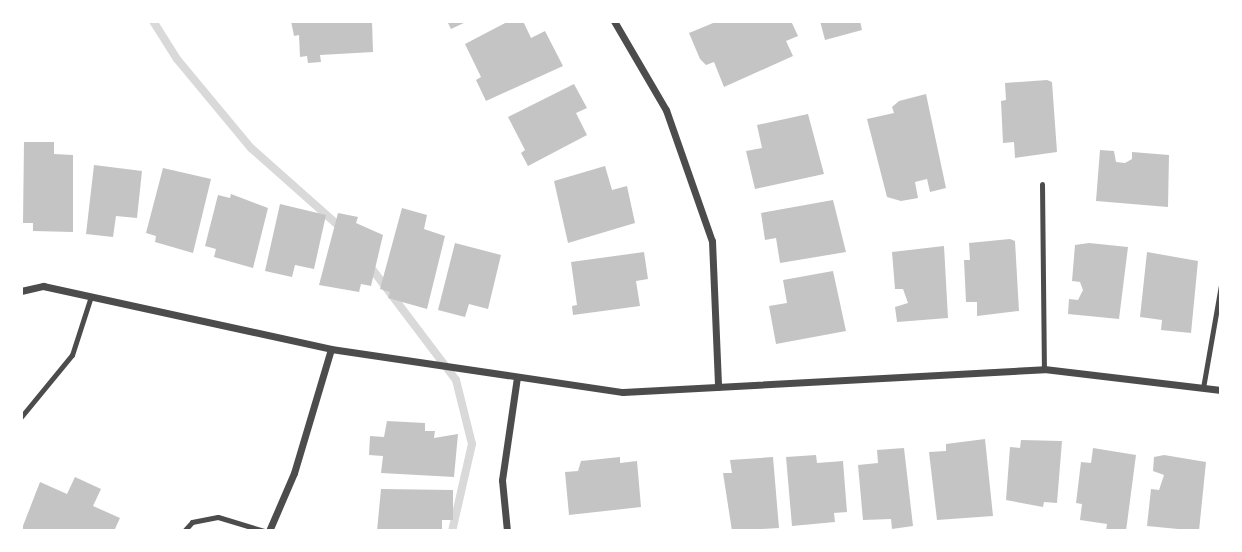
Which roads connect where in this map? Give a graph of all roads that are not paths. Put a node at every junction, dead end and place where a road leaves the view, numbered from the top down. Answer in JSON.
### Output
{"nodes":[{"id":1,"x":614,"y":21,"type":"edge"},
{"id":2,"x":1042,"y":184,"type":"dead end"},
{"id":3,"x":1221,"y":285,"type":"edge"},
{"id":4,"x":21,"y":291,"type":"edge"},
{"id":5,"x":91,"y":296,"type":"junction"},
{"id":6,"x":331,"y":349,"type":"junction"},
{"id":7,"x":1044,"y":369,"type":"junction"},
{"id":8,"x":517,"y":377,"type":"junction"},
{"id":9,"x":718,"y":387,"type":"junction"},
{"id":10,"x":1203,"y":388,"type":"junction"},
{"id":11,"x":1221,"y":390,"type":"edge"},
{"id":12,"x":21,"y":417,"type":"edge"},
{"id":13,"x":184,"y":531,"type":"edge"},
{"id":14,"x":267,"y":531,"type":"edge"},
{"id":15,"x":507,"y":531,"type":"edge"}],
"edges":[{"from":1,"to":9,"type":"street"},
{"from":2,"to":7,"type":"lane"},
{"from":3,"to":10,"type":"lane"},
{"from":4,"to":5,"type":"street"},
{"from":5,"to":6,"type":"street"},
{"from":5,"to":12,"type":"lane"},
{"from":6,"to":8,"type":"street"},
{"from":6,"to":14,"type":"street"},
{"from":7,"to":9,"type":"street"},
{"from":7,"to":10,"type":"street"},
{"from":8,"to":9,"type":"street"},
{"from":8,"to":15,"type":"street"},
{"from":10,"to":11,"type":"street"},
{"from":13,"to":14,"type":"lane"}]}
